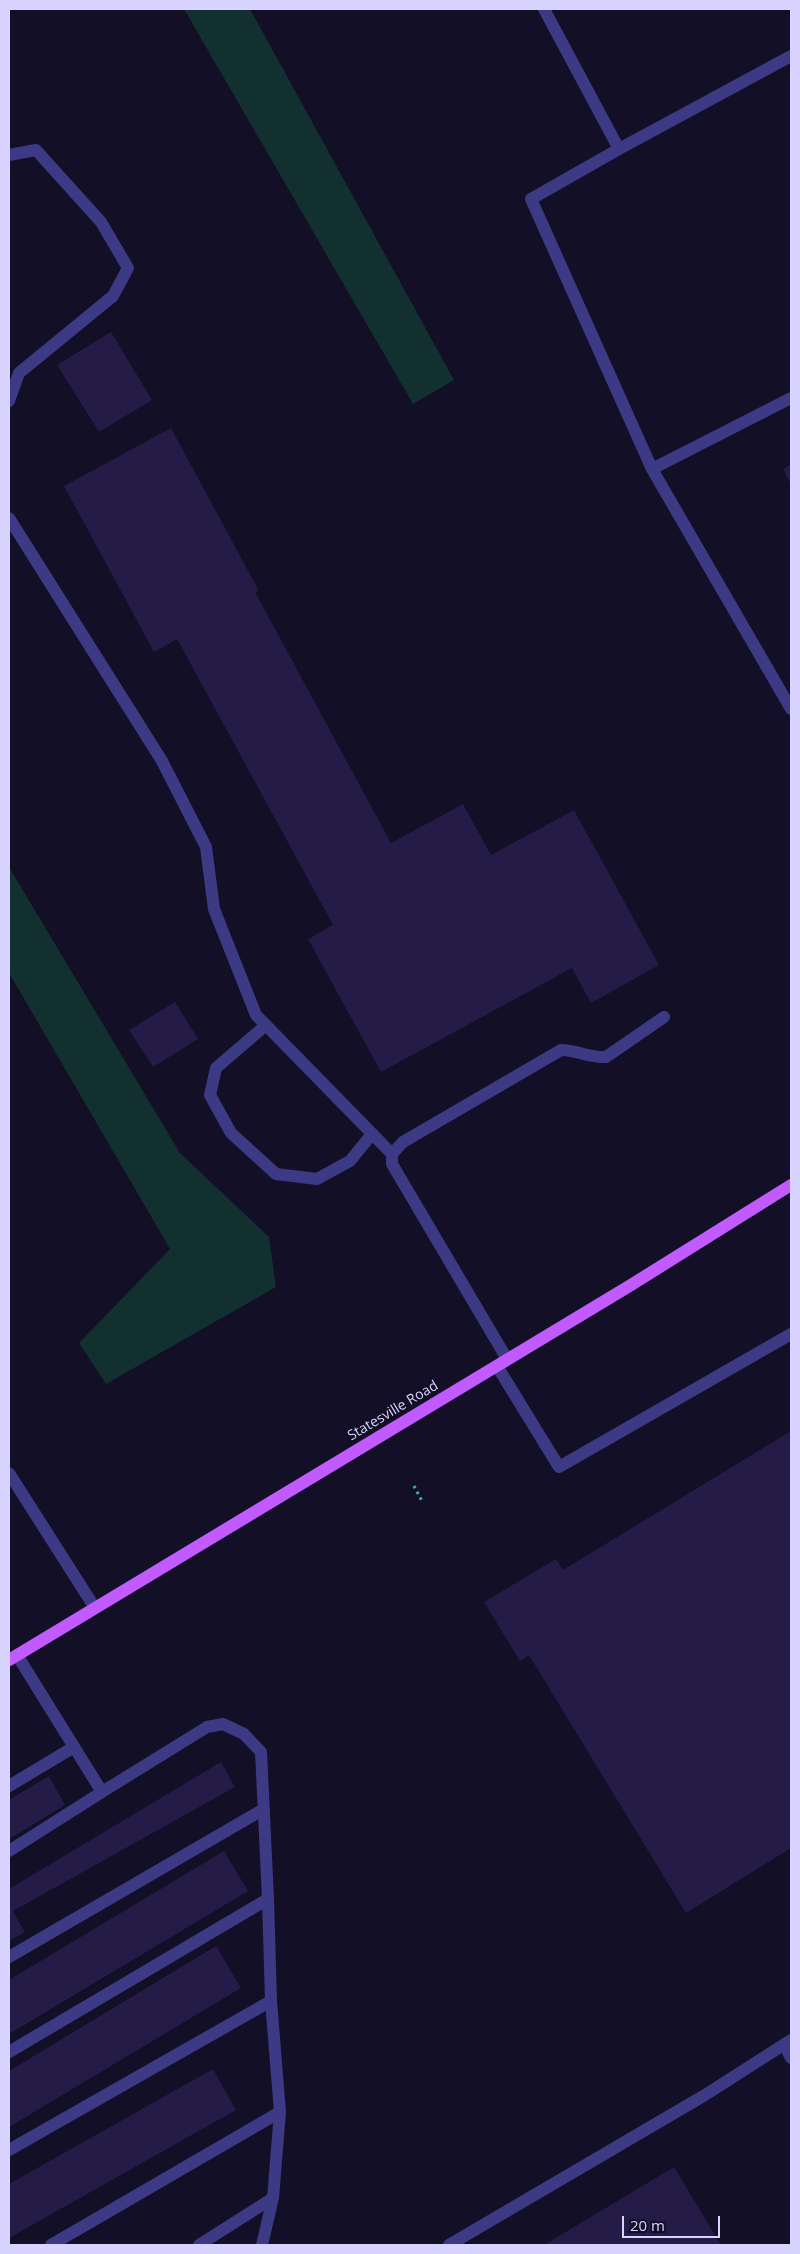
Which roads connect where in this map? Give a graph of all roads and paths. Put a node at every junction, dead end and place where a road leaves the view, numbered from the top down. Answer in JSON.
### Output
{"nodes":[{"id":1,"x":544,"y":9,"type":"edge"},
{"id":2,"x":791,"y":56,"type":"edge"},
{"id":3,"x":619,"y":149,"type":"junction"},
{"id":4,"x":9,"y":154,"type":"edge"},
{"id":5,"x":791,"y":398,"type":"edge"},
{"id":6,"x":9,"y":401,"type":"edge"},
{"id":7,"x":652,"y":470,"type":"junction"},
{"id":8,"x":9,"y":518,"type":"edge"},
{"id":9,"x":791,"y":709,"type":"edge"},
{"id":10,"x":664,"y":1017,"type":"dead end"},
{"id":11,"x":266,"y":1025,"type":"junction"},
{"id":12,"x":372,"y":1134,"type":"junction"},
{"id":13,"x":392,"y":1154,"type":"junction"},
{"id":14,"x":791,"y":1185,"type":"edge"},
{"id":15,"x":791,"y":1334,"type":"edge"},
{"id":16,"x":502,"y":1363,"type":"junction"},
{"id":17,"x":9,"y":1473,"type":"edge"},
{"id":18,"x":414,"y":1486,"type":"dead end"},
{"id":19,"x":422,"y":1501,"type":"dead end"},
{"id":20,"x":95,"y":1608,"type":"junction"},
{"id":21,"x":13,"y":1657,"type":"edge"},
{"id":22,"x":74,"y":1746,"type":"junction"},
{"id":23,"x":9,"y":1786,"type":"edge"},
{"id":24,"x":102,"y":1792,"type":"junction"},
{"id":25,"x":264,"y":1809,"type":"junction"},
{"id":26,"x":9,"y":1851,"type":"edge"},
{"id":27,"x":268,"y":1899,"type":"junction"},
{"id":28,"x":9,"y":1957,"type":"edge"},
{"id":29,"x":271,"y":2001,"type":"junction"},
{"id":30,"x":788,"y":2042,"type":"edge"},
{"id":31,"x":9,"y":2052,"type":"edge"},
{"id":32,"x":791,"y":2058,"type":"edge"},
{"id":33,"x":280,"y":2112,"type":"junction"},
{"id":34,"x":9,"y":2150,"type":"edge"},
{"id":35,"x":273,"y":2198,"type":"junction"},
{"id":36,"x":51,"y":2245,"type":"edge"},
{"id":37,"x":198,"y":2245,"type":"edge"},
{"id":38,"x":262,"y":2245,"type":"edge"},
{"id":39,"x":449,"y":2245,"type":"edge"}],
"edges":[{"from":1,"to":3,"type":"lane"},
{"from":2,"to":3,"type":"lane"},
{"from":3,"to":7,"type":"lane"},
{"from":4,"to":6,"type":"lane"},
{"from":5,"to":7,"type":"lane"},
{"from":7,"to":9,"type":"lane"},
{"from":8,"to":11,"type":"lane"},
{"from":10,"to":13,"type":"lane"},
{"from":11,"to":12,"type":"lane"},
{"from":11,"to":12,"type":"lane"},
{"from":12,"to":13,"type":"lane"},
{"from":13,"to":16,"type":"lane"},
{"from":14,"to":16,"type":"main road","name":"Statesville Road"},
{"from":15,"to":16,"type":"lane"},
{"from":16,"to":20,"type":"main road","name":"Statesville Road"},
{"from":17,"to":20,"type":"lane"},
{"from":18,"to":19,"type":"path"},
{"from":20,"to":21,"type":"main road","name":"Statesville Road"},
{"from":21,"to":22,"type":"lane"},
{"from":22,"to":23,"type":"lane"},
{"from":22,"to":24,"type":"lane"},
{"from":24,"to":25,"type":"lane"},
{"from":24,"to":26,"type":"lane"},
{"from":25,"to":27,"type":"lane"},
{"from":25,"to":28,"type":"lane"},
{"from":27,"to":29,"type":"lane"},
{"from":27,"to":31,"type":"lane"},
{"from":29,"to":33,"type":"lane"},
{"from":29,"to":34,"type":"lane"},
{"from":30,"to":32,"type":"lane"},
{"from":30,"to":39,"type":"lane"},
{"from":33,"to":35,"type":"lane"},
{"from":33,"to":36,"type":"lane"},
{"from":35,"to":37,"type":"lane"},
{"from":35,"to":38,"type":"lane"}]}
